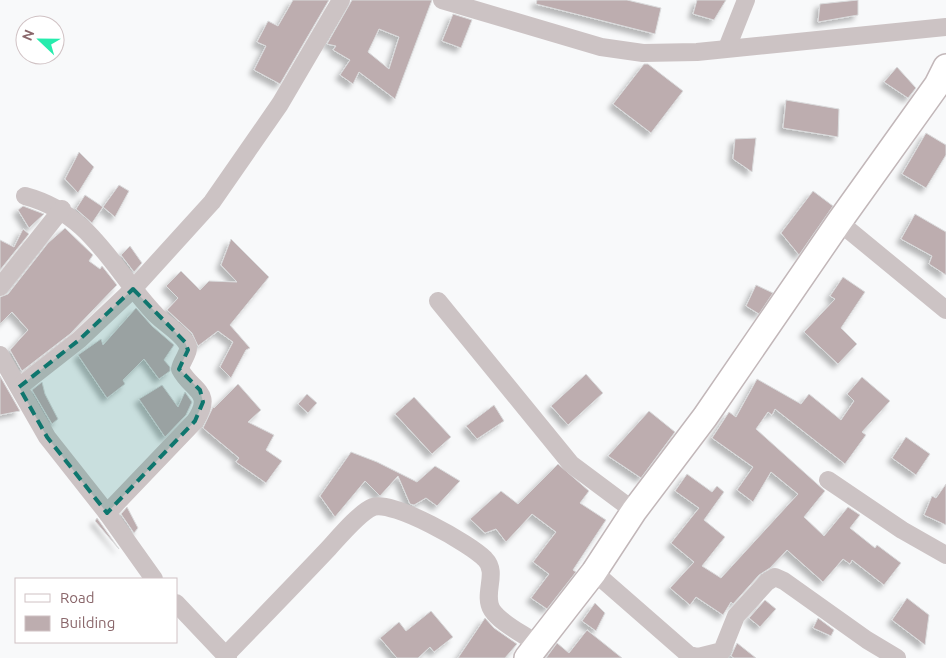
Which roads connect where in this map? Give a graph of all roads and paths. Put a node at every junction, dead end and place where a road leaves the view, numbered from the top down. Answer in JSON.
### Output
{"nodes":[{"id":1,"x":341,"y":0,"type":"edge"},
{"id":2,"x":746,"y":0,"type":"edge"},
{"id":3,"x":449,"y":1,"type":"edge"},
{"id":4,"x":946,"y":27,"type":"edge"},
{"id":5,"x":728,"y":48,"type":"junction"},
{"id":6,"x":946,"y":67,"type":"edge"},
{"id":7,"x":25,"y":196,"type":"dead end"},
{"id":8,"x":62,"y":210,"type":"junction"},
{"id":9,"x":838,"y":222,"type":"junction"},
{"id":10,"x":0,"y":287,"type":"edge"},
{"id":11,"x":133,"y":289,"type":"junction"},
{"id":12,"x":438,"y":301,"type":"dead end"},
{"id":13,"x":946,"y":310,"type":"edge"},
{"id":14,"x":0,"y":355,"type":"edge"},
{"id":15,"x":19,"y":387,"type":"junction"},
{"id":16,"x":828,"y":480,"type":"dead end"},
{"id":17,"x":634,"y":511,"type":"junction"},
{"id":18,"x":107,"y":513,"type":"junction"},
{"id":19,"x":946,"y":555,"type":"edge"},
{"id":20,"x":594,"y":572,"type":"junction"},
{"id":21,"x":153,"y":578,"type":"edge"},
{"id":22,"x":178,"y":605,"type":"edge"},
{"id":23,"x":532,"y":651,"type":"edge"},
{"id":24,"x":726,"y":655,"type":"edge"},
{"id":25,"x":227,"y":657,"type":"edge"},
{"id":26,"x":897,"y":658,"type":"edge"}],
"edges":[{"from":1,"to":11,"type":"street"},
{"from":2,"to":5,"type":"street"},
{"from":3,"to":5,"type":"street"},
{"from":4,"to":5,"type":"street"},
{"from":6,"to":9,"type":"street"},
{"from":7,"to":8,"type":"street"},
{"from":8,"to":10,"type":"street"},
{"from":8,"to":11,"type":"street"},
{"from":9,"to":13,"type":"street"},
{"from":9,"to":17,"type":"street"},
{"from":11,"to":15,"type":"street"},
{"from":11,"to":18,"type":"street"},
{"from":12,"to":17,"type":"street"},
{"from":14,"to":15,"type":"street"},
{"from":15,"to":18,"type":"street"},
{"from":16,"to":19,"type":"street"},
{"from":17,"to":20,"type":"street"},
{"from":18,"to":21,"type":"street"},
{"from":20,"to":23,"type":"street"},
{"from":20,"to":24,"type":"street"},
{"from":22,"to":25,"type":"street"},
{"from":23,"to":25,"type":"street"},
{"from":24,"to":26,"type":"street"}]}
